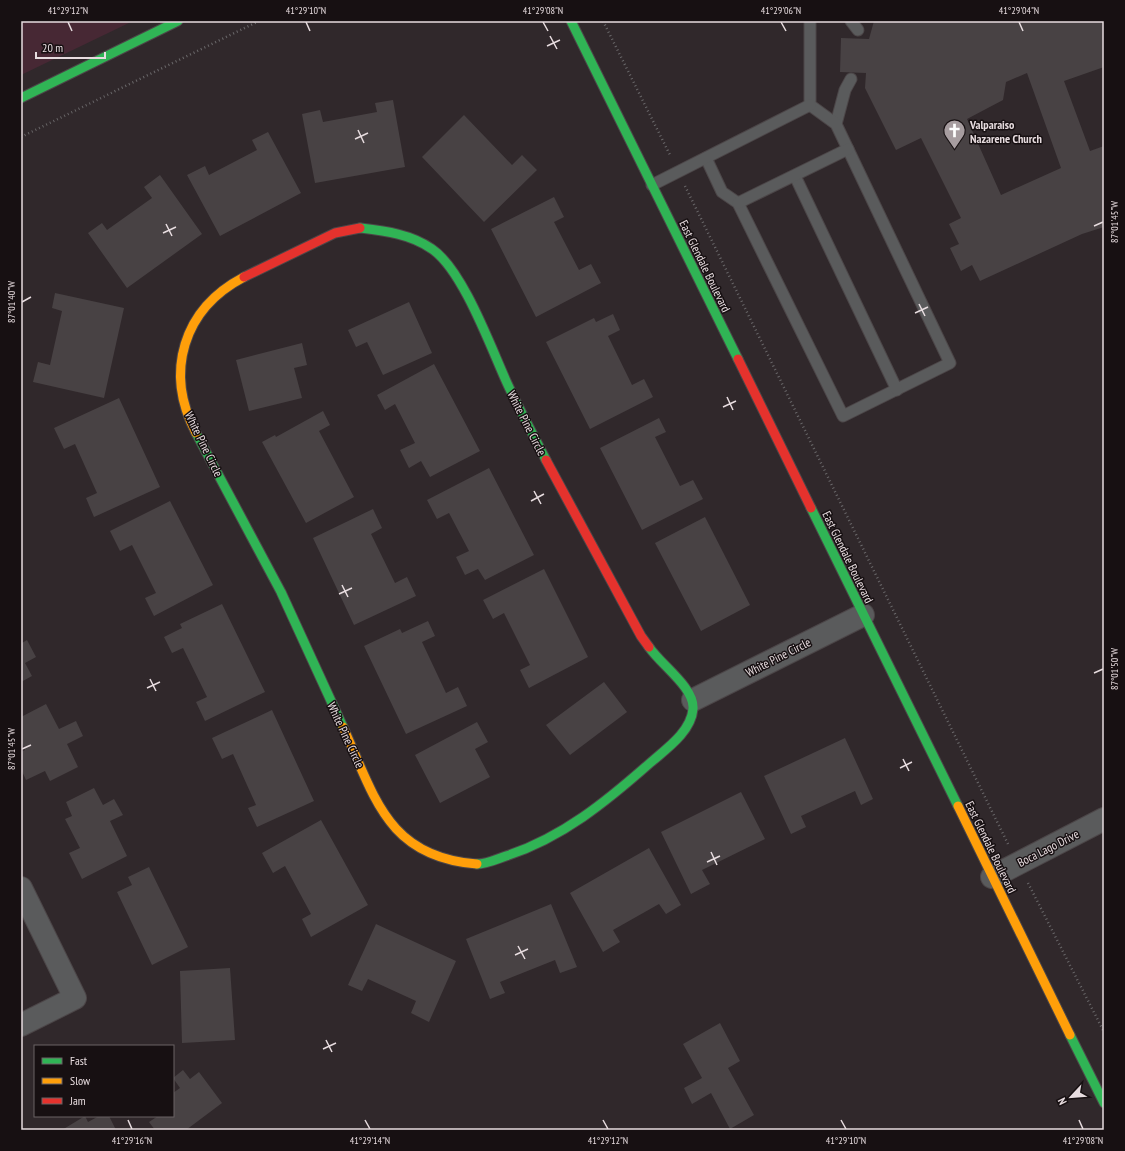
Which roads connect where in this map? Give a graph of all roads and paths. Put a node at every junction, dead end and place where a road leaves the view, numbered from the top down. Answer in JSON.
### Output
{"nodes":[{"id":1,"x":178,"y":21,"type":"edge"},
{"id":2,"x":259,"y":21,"type":"edge"},
{"id":3,"x":571,"y":21,"type":"edge"},
{"id":4,"x":603,"y":21,"type":"edge"},
{"id":5,"x":810,"y":21,"type":"edge"},
{"id":6,"x":851,"y":21,"type":"edge"},
{"id":7,"x":858,"y":30,"type":"dead end"},
{"id":8,"x":851,"y":79,"type":"dead end"},
{"id":9,"x":21,"y":98,"type":"edge"},
{"id":10,"x":810,"y":105,"type":"junction"},
{"id":11,"x":836,"y":124,"type":"junction"},
{"id":12,"x":21,"y":137,"type":"edge"},
{"id":13,"x":848,"y":149,"type":"junction"},
{"id":14,"x":706,"y":158,"type":"junction"},
{"id":15,"x":678,"y":172,"type":"junction"},
{"id":16,"x":795,"y":176,"type":"junction"},
{"id":17,"x":652,"y":185,"type":"junction"},
{"id":18,"x":738,"y":204,"type":"junction"},
{"id":19,"x":897,"y":390,"type":"junction"},
{"id":20,"x":863,"y":615,"type":"junction"},
{"id":21,"x":693,"y":700,"type":"junction"},
{"id":22,"x":1104,"y":819,"type":"edge"},
{"id":23,"x":1018,"y":864,"type":"junction"},
{"id":24,"x":992,"y":877,"type":"junction"},
{"id":25,"x":21,"y":888,"type":"edge"},
{"id":26,"x":21,"y":1025,"type":"edge"},
{"id":27,"x":1104,"y":1032,"type":"edge"},
{"id":28,"x":1104,"y":1103,"type":"edge"}],
"edges":[{"from":1,"to":9,"type":"street"},
{"from":2,"to":12,"type":"path"},
{"from":3,"to":17,"type":"street","name":"East Glendale Boulevard"},
{"from":4,"to":15,"type":"path"},
{"from":5,"to":10,"type":"lane"},
{"from":6,"to":7,"type":"lane"},
{"from":8,"to":11,"type":"lane"},
{"from":10,"to":11,"type":"lane"},
{"from":10,"to":14,"type":"lane"},
{"from":11,"to":13,"type":"lane"},
{"from":13,"to":16,"type":"lane"},
{"from":13,"to":19,"type":"lane"},
{"from":14,"to":15,"type":"lane"},
{"from":14,"to":18,"type":"lane"},
{"from":15,"to":17,"type":"lane"},
{"from":15,"to":23,"type":"path"},
{"from":16,"to":18,"type":"lane"},
{"from":16,"to":19,"type":"lane"},
{"from":17,"to":20,"type":"street","name":"East Glendale Boulevard"},
{"from":18,"to":19,"type":"lane"},
{"from":20,"to":21,"type":"street","name":"White Pine Circle"},
{"from":20,"to":24,"type":"street","name":"East Glendale Boulevard"},
{"from":21,"to":21,"type":"street","name":"White Pine Circle"},
{"from":22,"to":23,"type":"street","name":"Boca Lago Drive"},
{"from":23,"to":24,"type":"street","name":"Boca Lago Drive"},
{"from":23,"to":27,"type":"path"},
{"from":24,"to":28,"type":"street","name":"East Glendale Boulevard"},
{"from":25,"to":26,"type":"street"}]}
